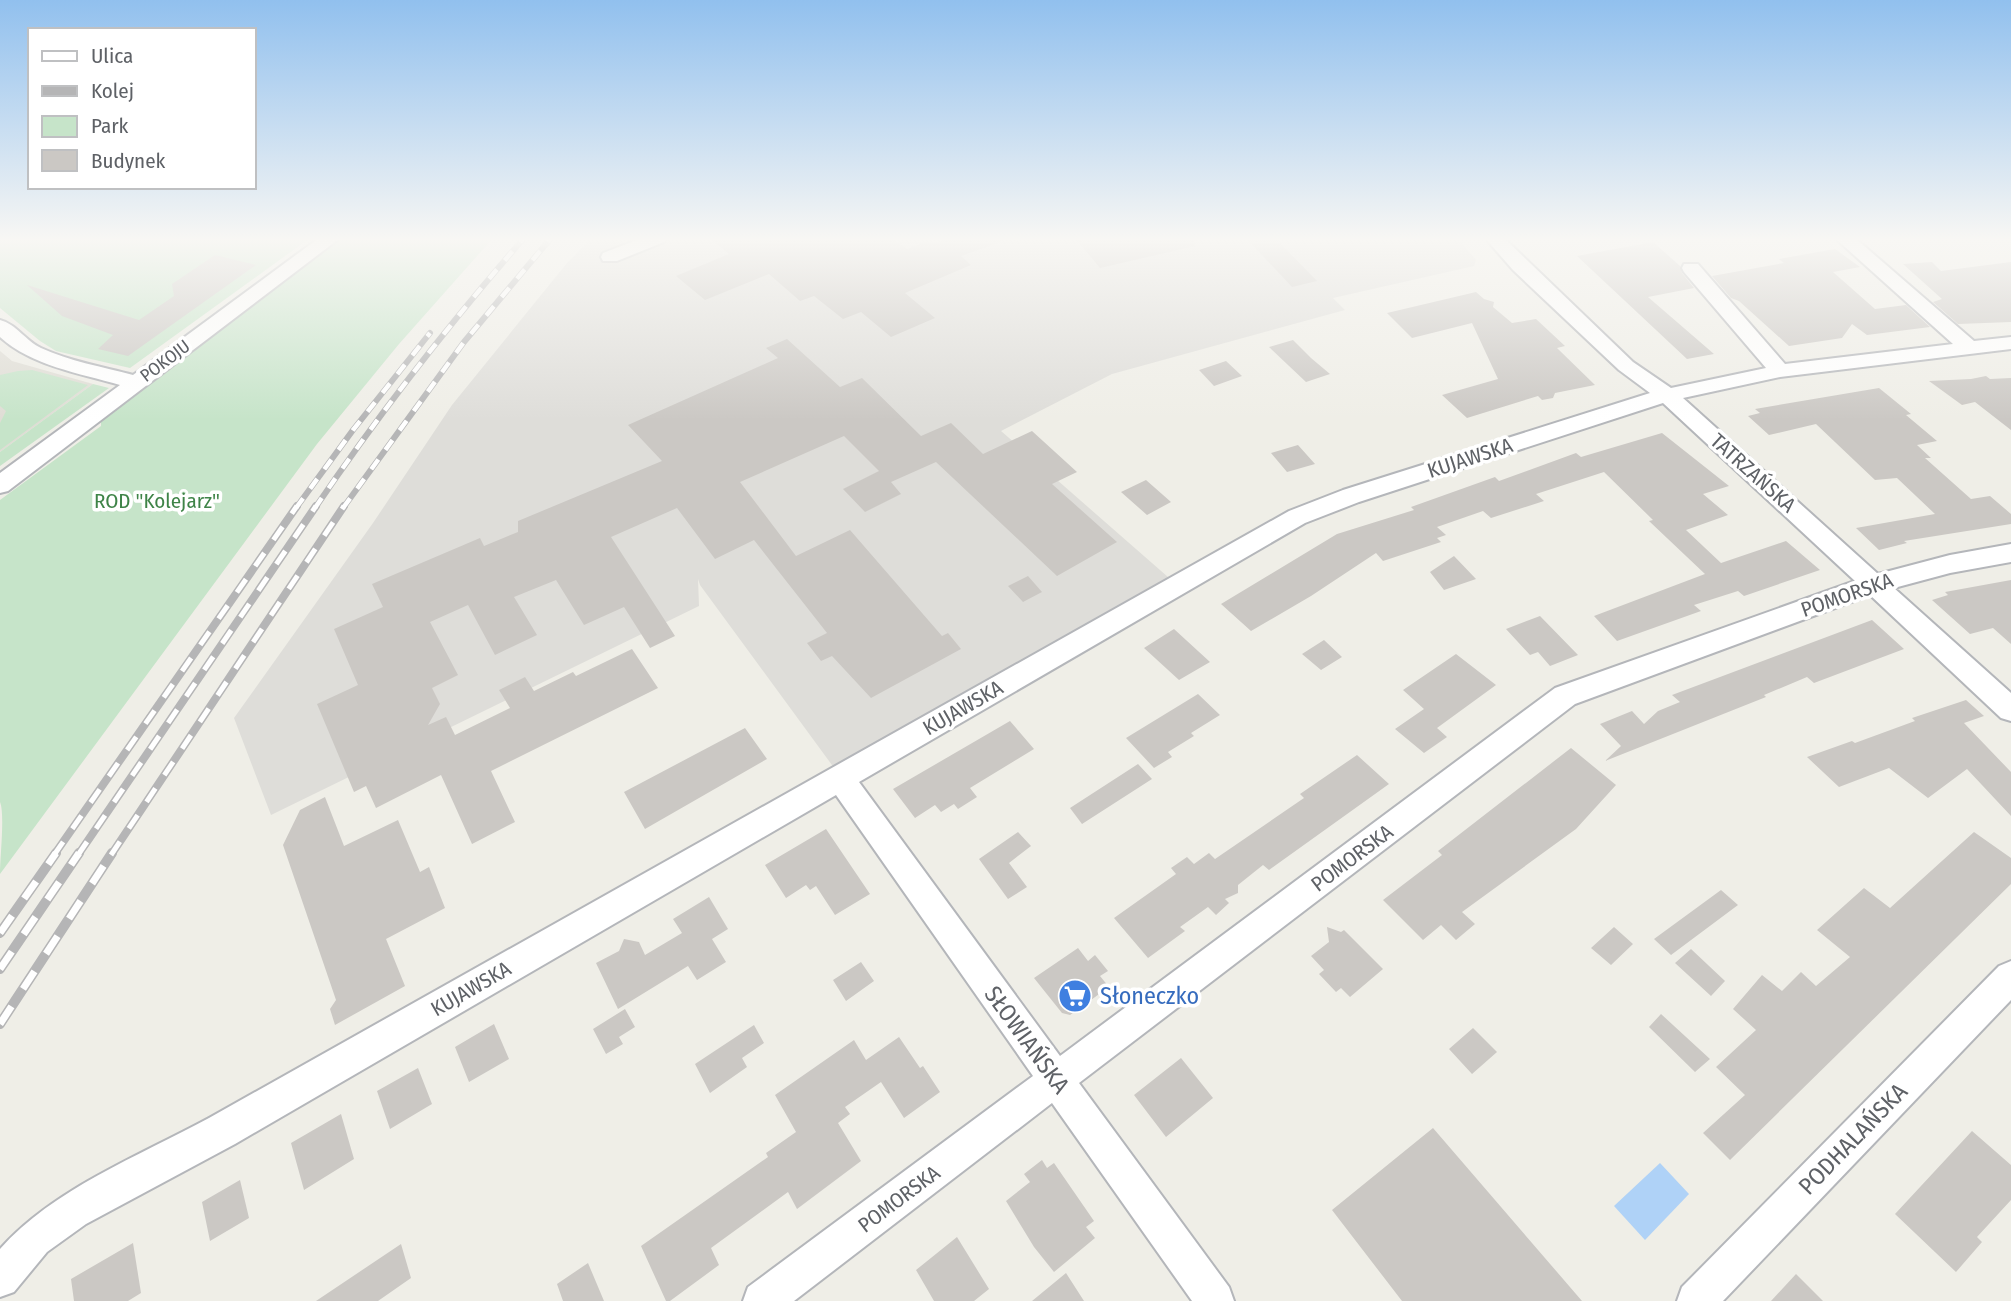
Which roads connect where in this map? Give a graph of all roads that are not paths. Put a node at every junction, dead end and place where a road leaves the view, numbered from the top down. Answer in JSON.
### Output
{"nodes":[{"id":1,"x":249,"y":299,"type":"edge"},
{"id":2,"x":1555,"y":299,"type":"edge"},
{"id":3,"x":1718,"y":299,"type":"edge"},
{"id":4,"x":1914,"y":299,"type":"edge"},
{"id":5,"x":0,"y":326,"type":"edge"},
{"id":6,"x":2011,"y":343,"type":"edge"},
{"id":7,"x":1970,"y":348,"type":"junction"},
{"id":8,"x":1780,"y":371,"type":"junction"},
{"id":9,"x":136,"y":383,"type":"junction"},
{"id":10,"x":1667,"y":395,"type":"junction"},
{"id":11,"x":0,"y":485,"type":"edge"},
{"id":12,"x":2011,"y":553,"type":"edge"},
{"id":13,"x":1874,"y":584,"type":"junction"},
{"id":14,"x":2011,"y":710,"type":"edge"},
{"id":15,"x":840,"y":778,"type":"junction"},
{"id":16,"x":2011,"y":977,"type":"edge"},
{"id":17,"x":1056,"y":1082,"type":"junction"},
{"id":18,"x":0,"y":1278,"type":"edge"},
{"id":19,"x":762,"y":1301,"type":"edge"},
{"id":20,"x":1215,"y":1301,"type":"edge"},
{"id":21,"x":1696,"y":1301,"type":"edge"}],
"edges":[{"from":1,"to":9,"type":"street","name":"POKOJU"},
{"from":2,"to":10,"type":"street","name":"TATRZAŃSKA"},
{"from":3,"to":8,"type":"street"},
{"from":4,"to":7,"type":"street"},
{"from":5,"to":9,"type":"street"},
{"from":6,"to":7,"type":"street","name":"KUJAWSKA"},
{"from":7,"to":8,"type":"street","name":"KUJAWSKA"},
{"from":8,"to":10,"type":"street","name":"KUJAWSKA"},
{"from":9,"to":11,"type":"street","name":"POKOJU"},
{"from":10,"to":13,"type":"street","name":"TATRZAŃSKA"},
{"from":10,"to":15,"type":"street","name":"KUJAWSKA"},
{"from":12,"to":13,"type":"street","name":"POMORSKA"},
{"from":13,"to":14,"type":"street","name":"TATRZAŃSKA"},
{"from":13,"to":17,"type":"street","name":"POMORSKA"},
{"from":15,"to":17,"type":"street","name":"SŁOWIAŃSKA"},
{"from":15,"to":18,"type":"street","name":"KUJAWSKA"},
{"from":16,"to":21,"type":"street","name":"PODHALAŃSKA"},
{"from":17,"to":19,"type":"street","name":"POMORSKA"},
{"from":17,"to":20,"type":"street","name":"SŁOWIAŃSKA"}]}
